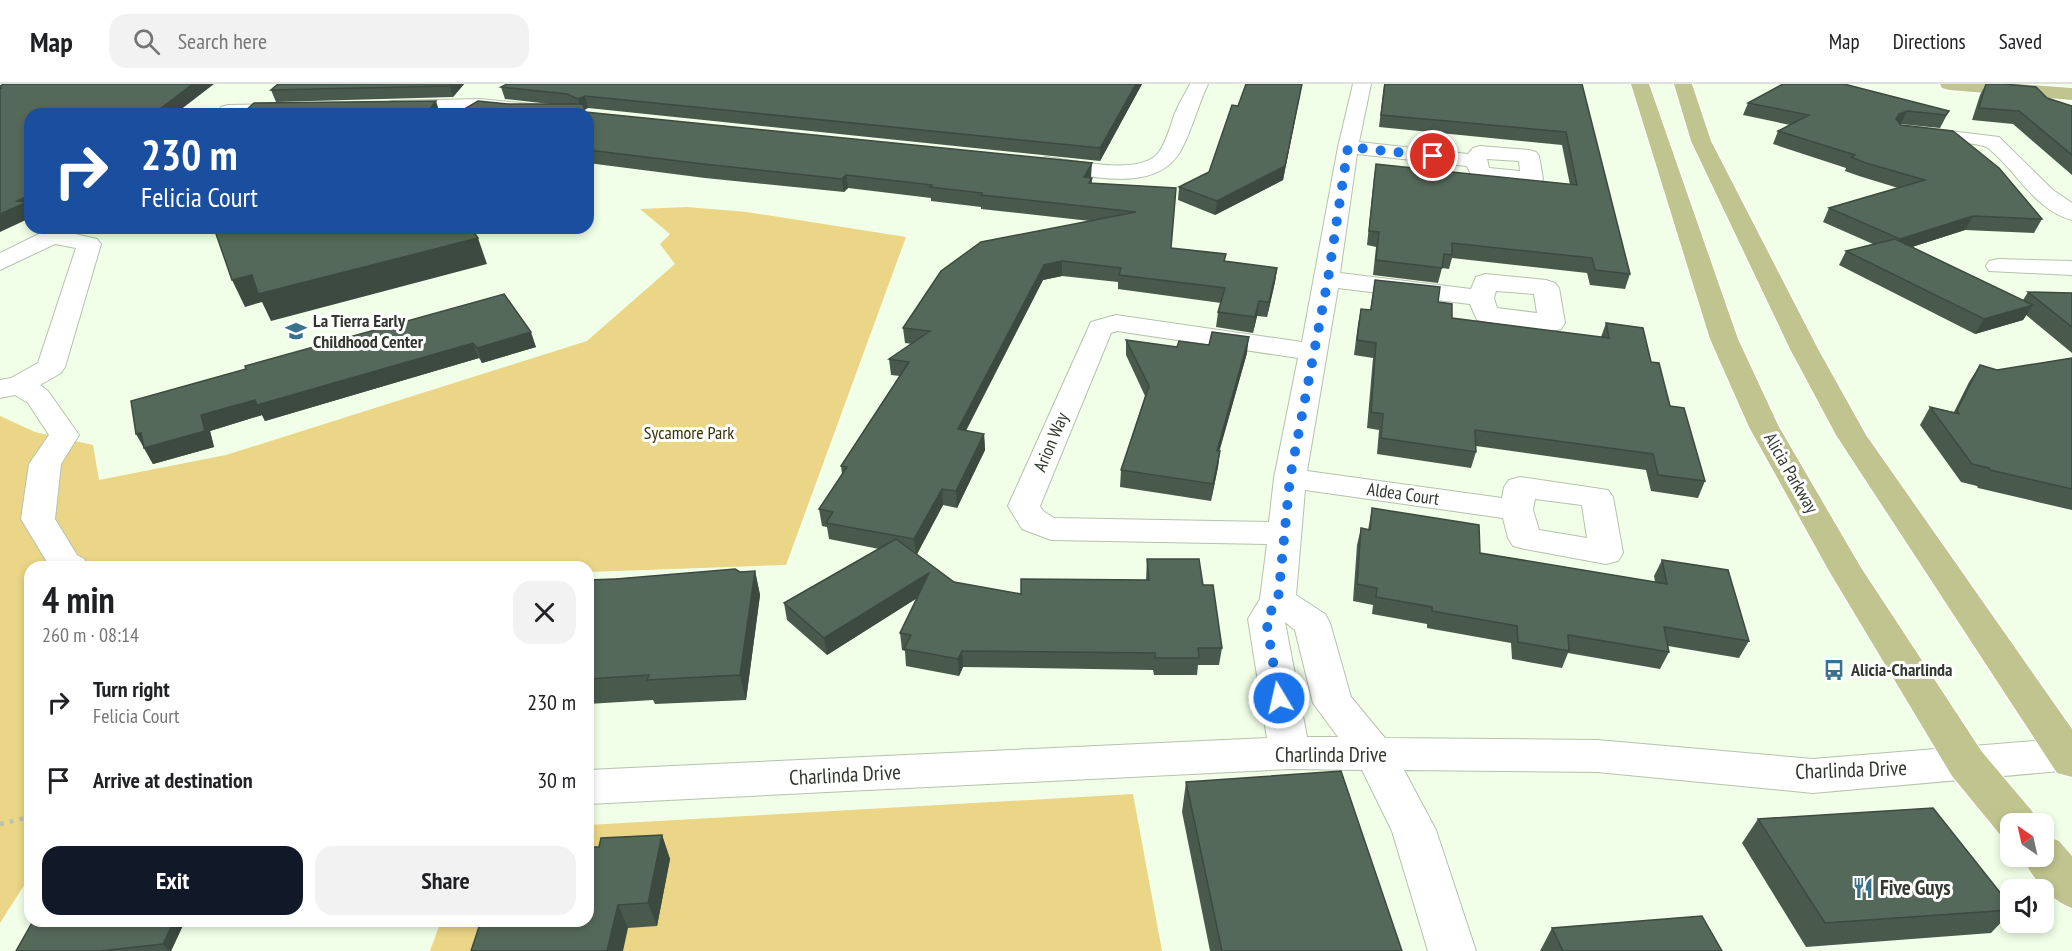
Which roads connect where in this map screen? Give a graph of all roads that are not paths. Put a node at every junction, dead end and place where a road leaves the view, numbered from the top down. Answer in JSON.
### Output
{"nodes":[{"id":1,"x":1198,"y":84,"type":"edge"},
{"id":2,"x":1362,"y":84,"type":"edge"},
{"id":3,"x":1640,"y":84,"type":"edge"},
{"id":4,"x":1683,"y":84,"type":"edge"},
{"id":5,"x":1949,"y":84,"type":"edge"},
{"id":6,"x":2063,"y":88,"type":"edge"},
{"id":7,"x":252,"y":91,"type":"dead end"},
{"id":8,"x":495,"y":91,"type":"dead end"},
{"id":9,"x":480,"y":105,"type":"junction"},
{"id":10,"x":377,"y":107,"type":"edge"},
{"id":11,"x":232,"y":108,"type":"edge"},
{"id":12,"x":510,"y":108,"type":"edge"},
{"id":13,"x":1902,"y":132,"type":"edge"},
{"id":14,"x":1348,"y":147,"type":"junction"},
{"id":15,"x":1021,"y":161,"type":"edge"},
{"id":16,"x":1475,"y":161,"type":"dead end"},
{"id":17,"x":2072,"y":213,"type":"edge"},
{"id":18,"x":58,"y":234,"type":"edge"},
{"id":19,"x":66,"y":234,"type":"edge"},
{"id":20,"x":1,"y":262,"type":"edge"},
{"id":21,"x":1998,"y":266,"type":"dead end"},
{"id":22,"x":2072,"y":268,"type":"edge"},
{"id":23,"x":1328,"y":279,"type":"junction"},
{"id":24,"x":1481,"y":298,"type":"dead end"},
{"id":25,"x":1313,"y":352,"type":"junction"},
{"id":26,"x":10,"y":387,"type":"edge"},
{"id":27,"x":1290,"y":478,"type":"junction"},
{"id":28,"x":1517,"y":510,"type":"dead end"},
{"id":29,"x":1285,"y":533,"type":"junction"},
{"id":30,"x":63,"y":561,"type":"edge"},
{"id":31,"x":1278,"y":600,"type":"junction"},
{"id":32,"x":1290,"y":753,"type":"junction"},
{"id":33,"x":1376,"y":754,"type":"junction"},
{"id":34,"x":2070,"y":756,"type":"edge"},
{"id":35,"x":1967,"y":764,"type":"junction"},
{"id":36,"x":594,"y":787,"type":"edge"},
{"id":37,"x":2008,"y":813,"type":"edge"},
{"id":38,"x":2054,"y":867,"type":"edge"},
{"id":39,"x":2072,"y":888,"type":"edge"},
{"id":40,"x":1452,"y":951,"type":"edge"}],
"edges":[{"from":1,"to":15,"type":"street"},
{"from":2,"to":14,"type":"street"},
{"from":3,"to":35,"type":"main road","name":"Alicia Parkway"},
{"from":4,"to":34,"type":"main road"},
{"from":5,"to":6,"type":"main road"},
{"from":7,"to":11,"type":"street"},
{"from":8,"to":9,"type":"street"},
{"from":9,"to":10,"type":"street"},
{"from":9,"to":12,"type":"street"},
{"from":13,"to":17,"type":"street"},
{"from":14,"to":16,"type":"street"},
{"from":14,"to":23,"type":"street"},
{"from":18,"to":20,"type":"street"},
{"from":19,"to":26,"type":"street"},
{"from":21,"to":22,"type":"street"},
{"from":23,"to":24,"type":"street"},
{"from":23,"to":25,"type":"street"},
{"from":25,"to":27,"type":"street"},
{"from":25,"to":29,"type":"street","name":"Arion Way"},
{"from":26,"to":30,"type":"street"},
{"from":27,"to":28,"type":"street","name":"Aldea Court"},
{"from":27,"to":29,"type":"street"},
{"from":29,"to":31,"type":"street"},
{"from":31,"to":32,"type":"street"},
{"from":31,"to":33,"type":"street"},
{"from":32,"to":33,"type":"street","name":"Charlinda Drive"},
{"from":32,"to":36,"type":"street","name":"Charlinda Drive"},
{"from":33,"to":35,"type":"street","name":"Charlinda Drive"},
{"from":33,"to":40,"type":"street"},
{"from":34,"to":35,"type":"street","name":"Charlinda Drive"},
{"from":35,"to":37,"type":"main road","name":"Alicia Parkway"},
{"from":38,"to":39,"type":"main road"}]}
